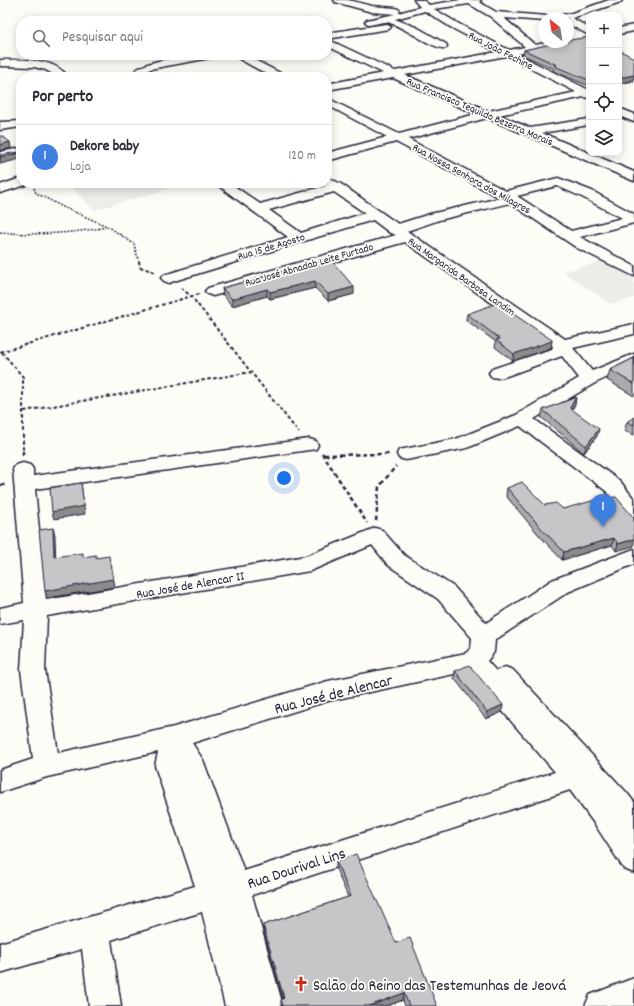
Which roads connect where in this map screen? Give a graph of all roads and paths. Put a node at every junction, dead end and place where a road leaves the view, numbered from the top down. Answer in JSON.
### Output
{"nodes":[{"id":1,"x":338,"y":0,"type":"edge"},
{"id":2,"x":418,"y":0,"type":"edge"},
{"id":3,"x":618,"y":0,"type":"edge"},
{"id":4,"x":475,"y":1,"type":"edge"},
{"id":5,"x":426,"y":8,"type":"junction"},
{"id":6,"x":372,"y":9,"type":"junction"},
{"id":7,"x":415,"y":12,"type":"junction"},
{"id":8,"x":494,"y":15,"type":"junction"},
{"id":9,"x":574,"y":15,"type":"edge"},
{"id":10,"x":538,"y":18,"type":"edge"},
{"id":11,"x":386,"y":20,"type":"junction"},
{"id":12,"x":370,"y":22,"type":"junction"},
{"id":13,"x":402,"y":25,"type":"junction"},
{"id":14,"x":363,"y":31,"type":"junction"},
{"id":15,"x":332,"y":35,"type":"edge"},
{"id":16,"x":578,"y":39,"type":"edge"},
{"id":17,"x":332,"y":44,"type":"edge"},
{"id":18,"x":442,"y":46,"type":"dead end"},
{"id":19,"x":533,"y":48,"type":"junction"},
{"id":20,"x":505,"y":53,"type":"junction"},
{"id":21,"x":184,"y":60,"type":"edge"},
{"id":22,"x":247,"y":60,"type":"edge"},
{"id":23,"x":0,"y":63,"type":"edge"},
{"id":24,"x":58,"y":72,"type":"edge"},
{"id":25,"x":140,"y":72,"type":"edge"},
{"id":26,"x":270,"y":72,"type":"edge"},
{"id":27,"x":394,"y":74,"type":"junction"},
{"id":28,"x":634,"y":81,"type":"edge"},
{"id":29,"x":622,"y":83,"type":"edge"},
{"id":30,"x":332,"y":86,"type":"edge"},
{"id":31,"x":586,"y":93,"type":"edge"},
{"id":32,"x":586,"y":94,"type":"edge"},
{"id":33,"x":332,"y":104,"type":"edge"},
{"id":34,"x":488,"y":114,"type":"junction"},
{"id":35,"x":586,"y":122,"type":"edge"},
{"id":36,"x":16,"y":124,"type":"edge"},
{"id":37,"x":0,"y":126,"type":"edge"},
{"id":38,"x":529,"y":132,"type":"junction"},
{"id":39,"x":400,"y":138,"type":"junction"},
{"id":40,"x":16,"y":153,"type":"edge"},
{"id":41,"x":0,"y":156,"type":"edge"},
{"id":42,"x":332,"y":156,"type":"edge"},
{"id":43,"x":634,"y":177,"type":"edge"},
{"id":44,"x":16,"y":184,"type":"edge"},
{"id":45,"x":332,"y":185,"type":"edge"},
{"id":46,"x":34,"y":188,"type":"edge"},
{"id":47,"x":228,"y":188,"type":"edge"},
{"id":48,"x":319,"y":188,"type":"edge"},
{"id":49,"x":0,"y":189,"type":"edge"},
{"id":50,"x":509,"y":197,"type":"junction"},
{"id":51,"x":258,"y":209,"type":"junction"},
{"id":52,"x":374,"y":215,"type":"junction"},
{"id":53,"x":634,"y":219,"type":"edge"},
{"id":54,"x":109,"y":227,"type":"junction"},
{"id":55,"x":0,"y":232,"type":"edge"},
{"id":56,"x":400,"y":233,"type":"junction"},
{"id":57,"x":568,"y":236,"type":"junction"},
{"id":58,"x":300,"y":238,"type":"junction"},
{"id":59,"x":634,"y":272,"type":"edge"},
{"id":60,"x":169,"y":278,"type":"junction"},
{"id":61,"x":214,"y":291,"type":"joint"},
{"id":62,"x":191,"y":296,"type":"junction"},
{"id":63,"x":634,"y":329,"type":"edge"},
{"id":64,"x":562,"y":345,"type":"junction"},
{"id":65,"x":1,"y":352,"type":"edge"},
{"id":66,"x":634,"y":359,"type":"edge"},
{"id":67,"x":251,"y":372,"type":"junction"},
{"id":68,"x":498,"y":373,"type":"dead end"},
{"id":69,"x":589,"y":379,"type":"junction"},
{"id":70,"x":24,"y":411,"type":"junction"},
{"id":71,"x":522,"y":419,"type":"junction"},
{"id":72,"x":316,"y":450,"type":"junction"},
{"id":73,"x":406,"y":454,"type":"junction"},
{"id":74,"x":23,"y":477,"type":"junction"},
{"id":75,"x":634,"y":512,"type":"edge"},
{"id":76,"x":375,"y":535,"type":"junction"},
{"id":77,"x":634,"y":556,"type":"edge"},
{"id":78,"x":36,"y":610,"type":"junction"},
{"id":79,"x":0,"y":616,"type":"edge"},
{"id":80,"x":480,"y":650,"type":"junction"},
{"id":81,"x":174,"y":738,"type":"junction"},
{"id":82,"x":47,"y":766,"type":"junction"},
{"id":83,"x":584,"y":774,"type":"junction"},
{"id":84,"x":0,"y":781,"type":"edge"},
{"id":85,"x":634,"y":825,"type":"edge"},
{"id":86,"x":634,"y":860,"type":"edge"},
{"id":87,"x":224,"y":891,"type":"junction"},
{"id":88,"x":95,"y":931,"type":"junction"},
{"id":89,"x":0,"y":958,"type":"edge"},
{"id":90,"x":634,"y":993,"type":"edge"},
{"id":91,"x":105,"y":1006,"type":"edge"},
{"id":92,"x":241,"y":1006,"type":"edge"},
{"id":93,"x":267,"y":1006,"type":"edge"},
{"id":94,"x":601,"y":1006,"type":"edge"}],
"edges":[{"from":1,"to":6,"type":"street"},
{"from":2,"to":5,"type":"street","name":"Rua João Fechine"},
{"from":3,"to":9,"type":"street"},
{"from":4,"to":5,"type":"street"},
{"from":4,"to":8,"type":"street"},
{"from":5,"to":7,"type":"street"},
{"from":5,"to":20,"type":"street","name":"Rua João Fechine"},
{"from":6,"to":7,"type":"street"},
{"from":6,"to":12,"type":"street"},
{"from":7,"to":11,"type":"street"},
{"from":8,"to":10,"type":"street"},
{"from":8,"to":19,"type":"street"},
{"from":11,"to":12,"type":"street"},
{"from":11,"to":13,"type":"street"},
{"from":12,"to":14,"type":"street"},
{"from":13,"to":14,"type":"street"},
{"from":13,"to":18,"type":"street"},
{"from":14,"to":15,"type":"street"},
{"from":16,"to":19,"type":"street"},
{"from":17,"to":27,"type":"street","name":"Rua Francisco Tequildo Bezerra Morais"},
{"from":19,"to":20,"type":"street"},
{"from":20,"to":27,"type":"street"},
{"from":20,"to":31,"type":"street","name":"Rua João Fechine"},
{"from":21,"to":25,"type":"street"},
{"from":22,"to":26,"type":"street"},
{"from":23,"to":24,"type":"street"},
{"from":27,"to":30,"type":"street"},
{"from":27,"to":34,"type":"street","name":"Rua Francisco Tequildo Bezerra Morais"},
{"from":28,"to":29,"type":"path"},
{"from":32,"to":34,"type":"street"},
{"from":33,"to":39,"type":"street","name":"Rua Nossa Senhora dos Milagres"},
{"from":34,"to":38,"type":"street","name":"Rua Francisco Tequildo Bezerra Morais"},
{"from":34,"to":39,"type":"street"},
{"from":35,"to":38,"type":"street"},
{"from":36,"to":37,"type":"street"},
{"from":38,"to":43,"type":"street","name":"Rua Francisco Tequildo Bezerra Morais"},
{"from":39,"to":42,"type":"street"},
{"from":39,"to":50,"type":"street","name":"Rua Nossa Senhora dos Milagres"},
{"from":40,"to":41,"type":"street"},
{"from":44,"to":49,"type":"street"},
{"from":45,"to":52,"type":"street","name":"Rua Margarida Barbosa Landim"},
{"from":46,"to":54,"type":"path"},
{"from":47,"to":51,"type":"street"},
{"from":48,"to":51,"type":"street"},
{"from":50,"to":53,"type":"street","name":"Rua José Abnadab Leite Furtado"},
{"from":50,"to":56,"type":"street","name":"Rua José Abnadab Leite Furtado"},
{"from":50,"to":57,"type":"street","name":"Rua Nossa Senhora dos Milagres"},
{"from":51,"to":58,"type":"street"},
{"from":52,"to":56,"type":"street","name":"Rua Margarida Barbosa Landim"},
{"from":52,"to":58,"type":"street","name":"Rua 15 de Agosto"},
{"from":53,"to":57,"type":"street"},
{"from":54,"to":55,"type":"path"},
{"from":54,"to":60,"type":"path"},
{"from":56,"to":61,"type":"street","name":"Rua José Abnadab Leite Furtado"},
{"from":56,"to":64,"type":"street","name":"Rua Margarida Barbosa Landim"},
{"from":57,"to":59,"type":"street","name":"Rua Nossa Senhora dos Milagres"},
{"from":58,"to":60,"type":"street","name":"Rua 15 de Agosto"},
{"from":60,"to":62,"type":"path"},
{"from":61,"to":62,"type":"path"},
{"from":62,"to":65,"type":"path"},
{"from":62,"to":67,"type":"path"},
{"from":63,"to":64,"type":"street"},
{"from":64,"to":68,"type":"street"},
{"from":64,"to":69,"type":"street","name":"Rua Margarida Barbosa Landim"},
{"from":65,"to":70,"type":"path"},
{"from":66,"to":69,"type":"street"},
{"from":67,"to":70,"type":"path"},
{"from":67,"to":72,"type":"path"},
{"from":69,"to":71,"type":"street"},
{"from":70,"to":74,"type":"path"},
{"from":71,"to":73,"type":"street"},
{"from":71,"to":75,"type":"street"},
{"from":72,"to":73,"type":"path"},
{"from":72,"to":74,"type":"street"},
{"from":72,"to":76,"type":"path"},
{"from":73,"to":76,"type":"path"},
{"from":74,"to":78,"type":"street"},
{"from":76,"to":78,"type":"street","name":"Rua José de Alencar II"},
{"from":76,"to":80,"type":"street"},
{"from":77,"to":80,"type":"street","name":"Rua José de Alencar"},
{"from":78,"to":79,"type":"street","name":"Rua José de Alencar II"},
{"from":78,"to":82,"type":"street"},
{"from":80,"to":81,"type":"street","name":"Rua José de Alencar"},
{"from":80,"to":83,"type":"street"},
{"from":81,"to":82,"type":"street","name":"Rua José de Alencar"},
{"from":81,"to":87,"type":"street"},
{"from":82,"to":84,"type":"street","name":"Rua José de Alencar"},
{"from":83,"to":85,"type":"street"},
{"from":83,"to":86,"type":"street"},
{"from":83,"to":87,"type":"street","name":"Rua Dourival Lins"},
{"from":87,"to":88,"type":"street","name":"Rua Dourival Lins"},
{"from":87,"to":92,"type":"street"},
{"from":87,"to":93,"type":"street"},
{"from":88,"to":89,"type":"street","name":"Rua Dourival Lins"},
{"from":88,"to":91,"type":"street"},
{"from":90,"to":94,"type":"street"}]}
